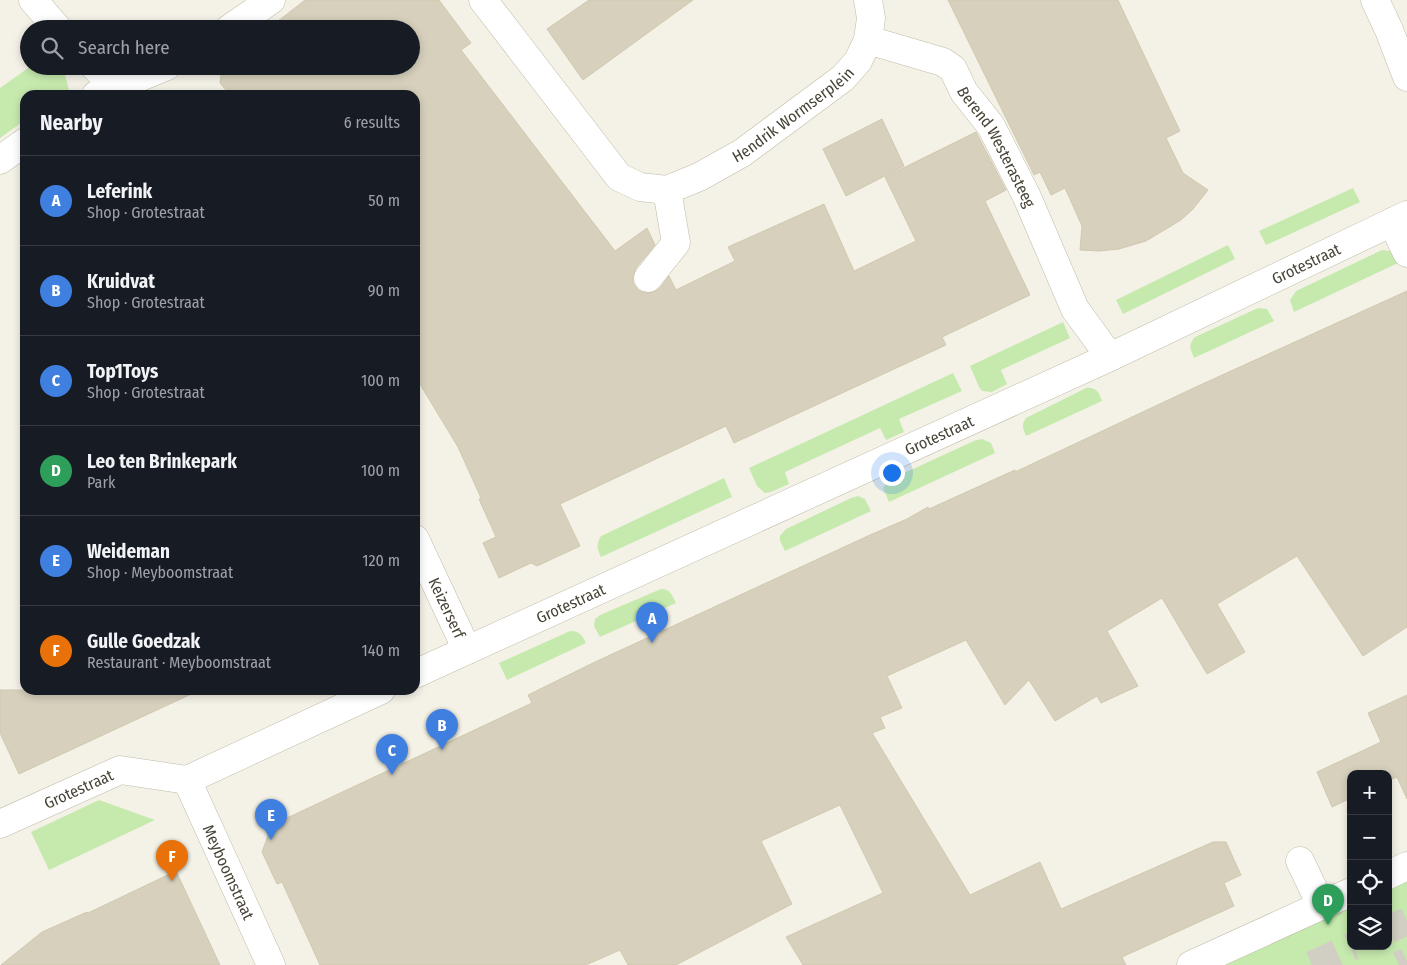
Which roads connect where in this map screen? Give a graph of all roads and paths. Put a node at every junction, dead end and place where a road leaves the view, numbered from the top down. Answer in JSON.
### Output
{"nodes":[{"id":1,"x":33,"y":0,"type":"edge"},
{"id":2,"x":271,"y":0,"type":"edge"},
{"id":3,"x":483,"y":0,"type":"edge"},
{"id":4,"x":868,"y":0,"type":"edge"},
{"id":5,"x":1375,"y":0,"type":"edge"},
{"id":6,"x":50,"y":20,"type":"edge"},
{"id":7,"x":242,"y":20,"type":"edge"},
{"id":8,"x":868,"y":40,"type":"junction"},
{"id":9,"x":100,"y":75,"type":"edge"},
{"id":10,"x":148,"y":75,"type":"edge"},
{"id":11,"x":1407,"y":77,"type":"edge"},
{"id":12,"x":109,"y":90,"type":"edge"},
{"id":13,"x":117,"y":90,"type":"edge"},
{"id":14,"x":20,"y":146,"type":"edge"},
{"id":15,"x":0,"y":160,"type":"edge"},
{"id":16,"x":667,"y":190,"type":"junction"},
{"id":17,"x":1400,"y":218,"type":"edge"},
{"id":18,"x":1407,"y":253,"type":"edge"},
{"id":19,"x":648,"y":278,"type":"dead end"},
{"id":20,"x":1110,"y":357,"type":"junction"},
{"id":21,"x":420,"y":551,"type":"edge"},
{"id":22,"x":467,"y":650,"type":"junction"},
{"id":23,"x":420,"y":672,"type":"edge"},
{"id":24,"x":370,"y":695,"type":"edge"},
{"id":25,"x":187,"y":780,"type":"junction"},
{"id":26,"x":0,"y":824,"type":"edge"},
{"id":27,"x":1300,"y":861,"type":"dead end"},
{"id":28,"x":1407,"y":866,"type":"edge"},
{"id":29,"x":1392,"y":872,"type":"edge"},
{"id":30,"x":1347,"y":894,"type":"edge"},
{"id":31,"x":1321,"y":906,"type":"junction"},
{"id":32,"x":271,"y":965,"type":"edge"},
{"id":33,"x":1191,"y":965,"type":"edge"}],
"edges":[{"from":1,"to":6,"type":"street"},
{"from":2,"to":7,"type":"street"},
{"from":3,"to":16,"type":"street","name":"Hendrik Wormserplein"},
{"from":4,"to":8,"type":"street","name":"Hendrik Wormserplein"},
{"from":5,"to":11,"type":"street"},
{"from":8,"to":16,"type":"street","name":"Hendrik Wormserplein"},
{"from":8,"to":20,"type":"street","name":"Berend Westerasteeg"},
{"from":9,"to":12,"type":"street"},
{"from":10,"to":13,"type":"street"},
{"from":14,"to":15,"type":"street"},
{"from":16,"to":19,"type":"street"},
{"from":17,"to":18,"type":"street"},
{"from":17,"to":20,"type":"street","name":"Grotestraat"},
{"from":20,"to":22,"type":"street","name":"Grotestraat"},
{"from":21,"to":22,"type":"street","name":"Keizerserf"},
{"from":22,"to":23,"type":"street","name":"Grotestraat"},
{"from":24,"to":25,"type":"street"},
{"from":25,"to":26,"type":"street","name":"Grotestraat"},
{"from":25,"to":32,"type":"street","name":"Meyboomstraat"},
{"from":27,"to":31,"type":"street"},
{"from":28,"to":29,"type":"street"},
{"from":30,"to":31,"type":"street"},
{"from":31,"to":33,"type":"street"}]}
